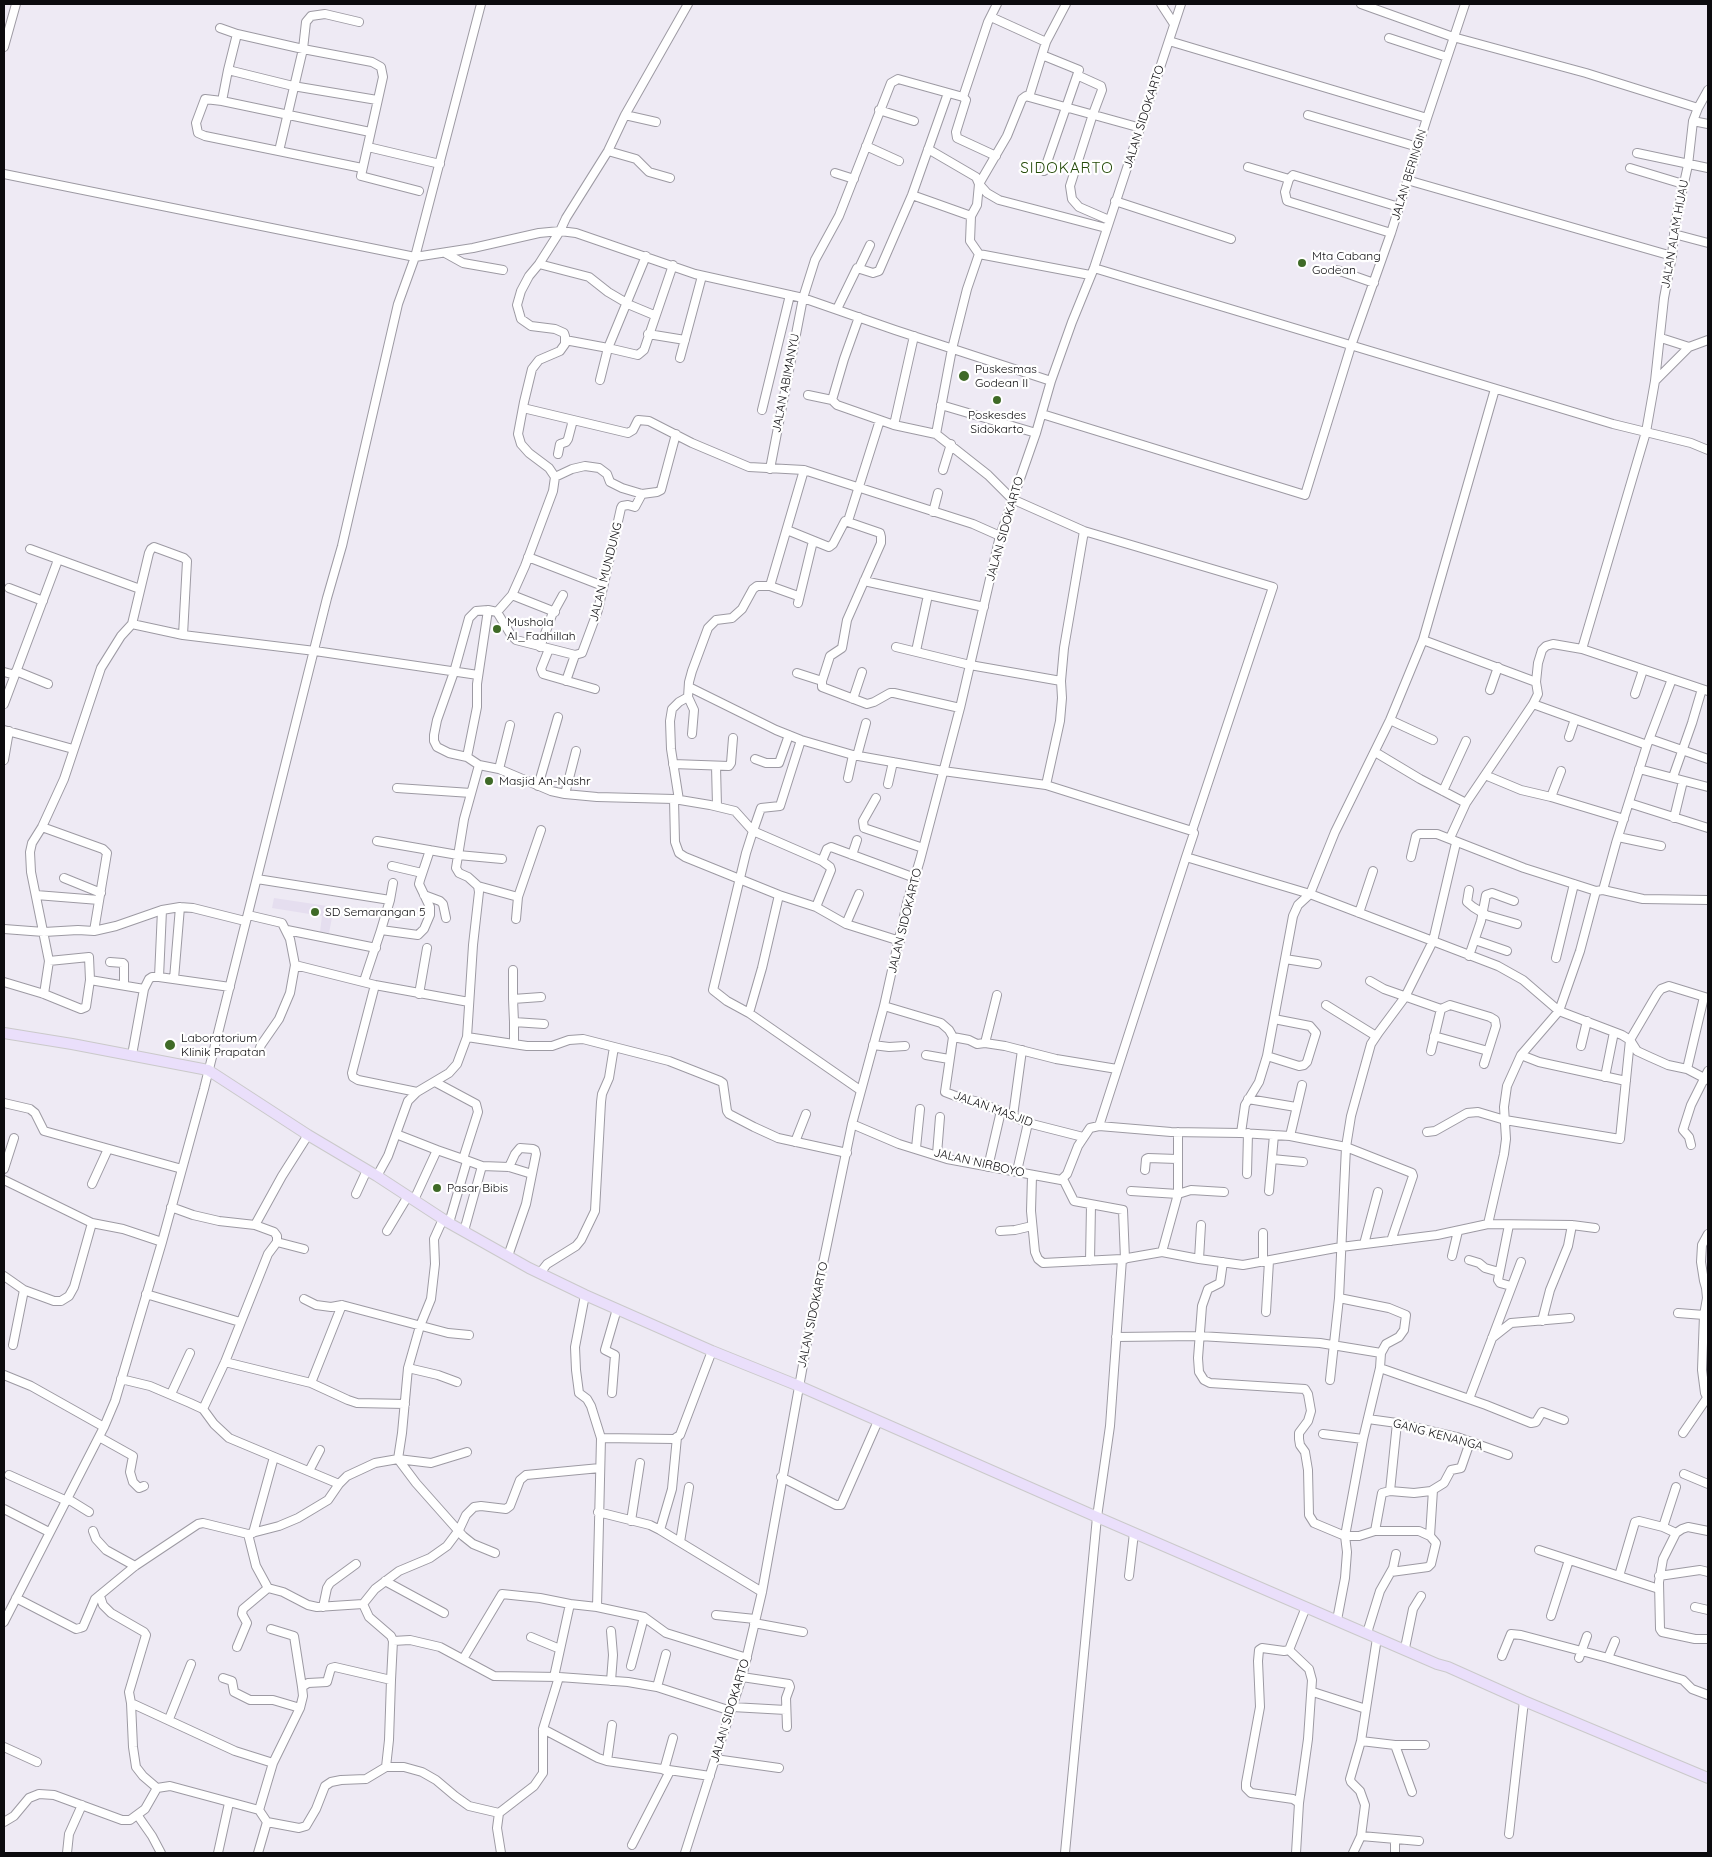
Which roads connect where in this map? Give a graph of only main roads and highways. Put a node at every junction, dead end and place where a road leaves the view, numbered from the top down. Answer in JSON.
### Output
{"nodes":[{"id":1,"x":4,"y":1033,"type":"edge"},
{"id":2,"x":1708,"y":1778,"type":"edge"}],
"edges":[{"from":1,"to":2,"type":"main road"}]}
